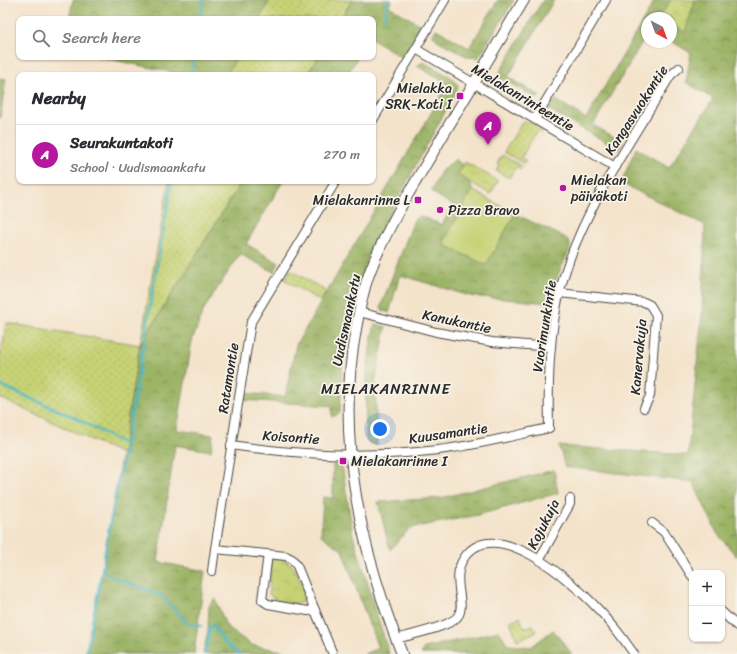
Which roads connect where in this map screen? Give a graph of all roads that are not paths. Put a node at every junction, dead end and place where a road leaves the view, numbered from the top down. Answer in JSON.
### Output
{"nodes":[{"id":1,"x":445,"y":0,"type":"edge"},
{"id":2,"x":524,"y":0,"type":"edge"},
{"id":3,"x":606,"y":0,"type":"edge"},
{"id":4,"x":416,"y":49,"type":"junction"},
{"id":5,"x":679,"y":68,"type":"dead end"},
{"id":6,"x":474,"y":83,"type":"junction"},
{"id":7,"x":376,"y":115,"type":"edge"},
{"id":8,"x":535,"y":119,"type":"junction"},
{"id":9,"x":616,"y":167,"type":"junction"},
{"id":10,"x":334,"y":184,"type":"edge"},
{"id":11,"x":559,"y":293,"type":"junction"},
{"id":12,"x":359,"y":312,"type":"junction"},
{"id":13,"x":551,"y":347,"type":"junction"},
{"id":14,"x":644,"y":408,"type":"dead end"},
{"id":15,"x":549,"y":428,"type":"joint"},
{"id":16,"x":231,"y":445,"type":"junction"},
{"id":17,"x":349,"y":453,"type":"junction"},
{"id":18,"x":570,"y":499,"type":"dead end"},
{"id":19,"x":652,"y":523,"type":"dead end"},
{"id":20,"x":215,"y":549,"type":"junction"},
{"id":21,"x":268,"y":554,"type":"junction"},
{"id":22,"x":540,"y":560,"type":"junction"},
{"id":23,"x":212,"y":570,"type":"dead end"},
{"id":24,"x":689,"y":571,"type":"edge"},
{"id":25,"x":315,"y":610,"type":"junction"},
{"id":26,"x":725,"y":615,"type":"edge"},
{"id":27,"x":737,"y":626,"type":"edge"},
{"id":28,"x":396,"y":639,"type":"junction"},
{"id":29,"x":332,"y":652,"type":"dead end"},
{"id":30,"x":402,"y":654,"type":"edge"},
{"id":31,"x":634,"y":654,"type":"edge"}],
"edges":[{"from":1,"to":4,"type":"street"},
{"from":2,"to":6,"type":"street","name":"Uudismaankatu"},
{"from":3,"to":8,"type":"street"},
{"from":4,"to":6,"type":"street","name":"Mielakanrinteentie"},
{"from":4,"to":7,"type":"street"},
{"from":5,"to":9,"type":"street","name":"Kangasvuokontie"},
{"from":6,"to":8,"type":"street","name":"Mielakanrinteentie"},
{"from":6,"to":12,"type":"street","name":"Uudismaankatu"},
{"from":8,"to":9,"type":"street","name":"Mielakanrinteentie"},
{"from":9,"to":11,"type":"street","name":"Vuorimunkintie"},
{"from":10,"to":16,"type":"street","name":"Ratamontie"},
{"from":11,"to":13,"type":"street","name":"Vuorimunkintie"},
{"from":11,"to":14,"type":"street","name":"Kanervakuja"},
{"from":12,"to":13,"type":"street","name":"Kanukantie"},
{"from":12,"to":17,"type":"street","name":"Uudismaankatu"},
{"from":13,"to":15,"type":"street","name":"Vuorimunkintie"},
{"from":15,"to":17,"type":"street","name":"Kuusamantie"},
{"from":16,"to":17,"type":"street","name":"Koisontie"},
{"from":16,"to":20,"type":"street","name":"Ratamontie"},
{"from":17,"to":28,"type":"street","name":"Uudismaankatu"},
{"from":18,"to":22,"type":"street","name":"Kojukuja"},
{"from":19,"to":24,"type":"street"},
{"from":20,"to":21,"type":"street"},
{"from":20,"to":23,"type":"street","name":"Ratamontie"},
{"from":21,"to":25,"type":"street"},
{"from":21,"to":25,"type":"street"},
{"from":22,"to":28,"type":"street"},
{"from":22,"to":31,"type":"street"},
{"from":25,"to":29,"type":"street"},
{"from":26,"to":27,"type":"street"},
{"from":28,"to":30,"type":"street","name":"Uudismaankatu"}]}
